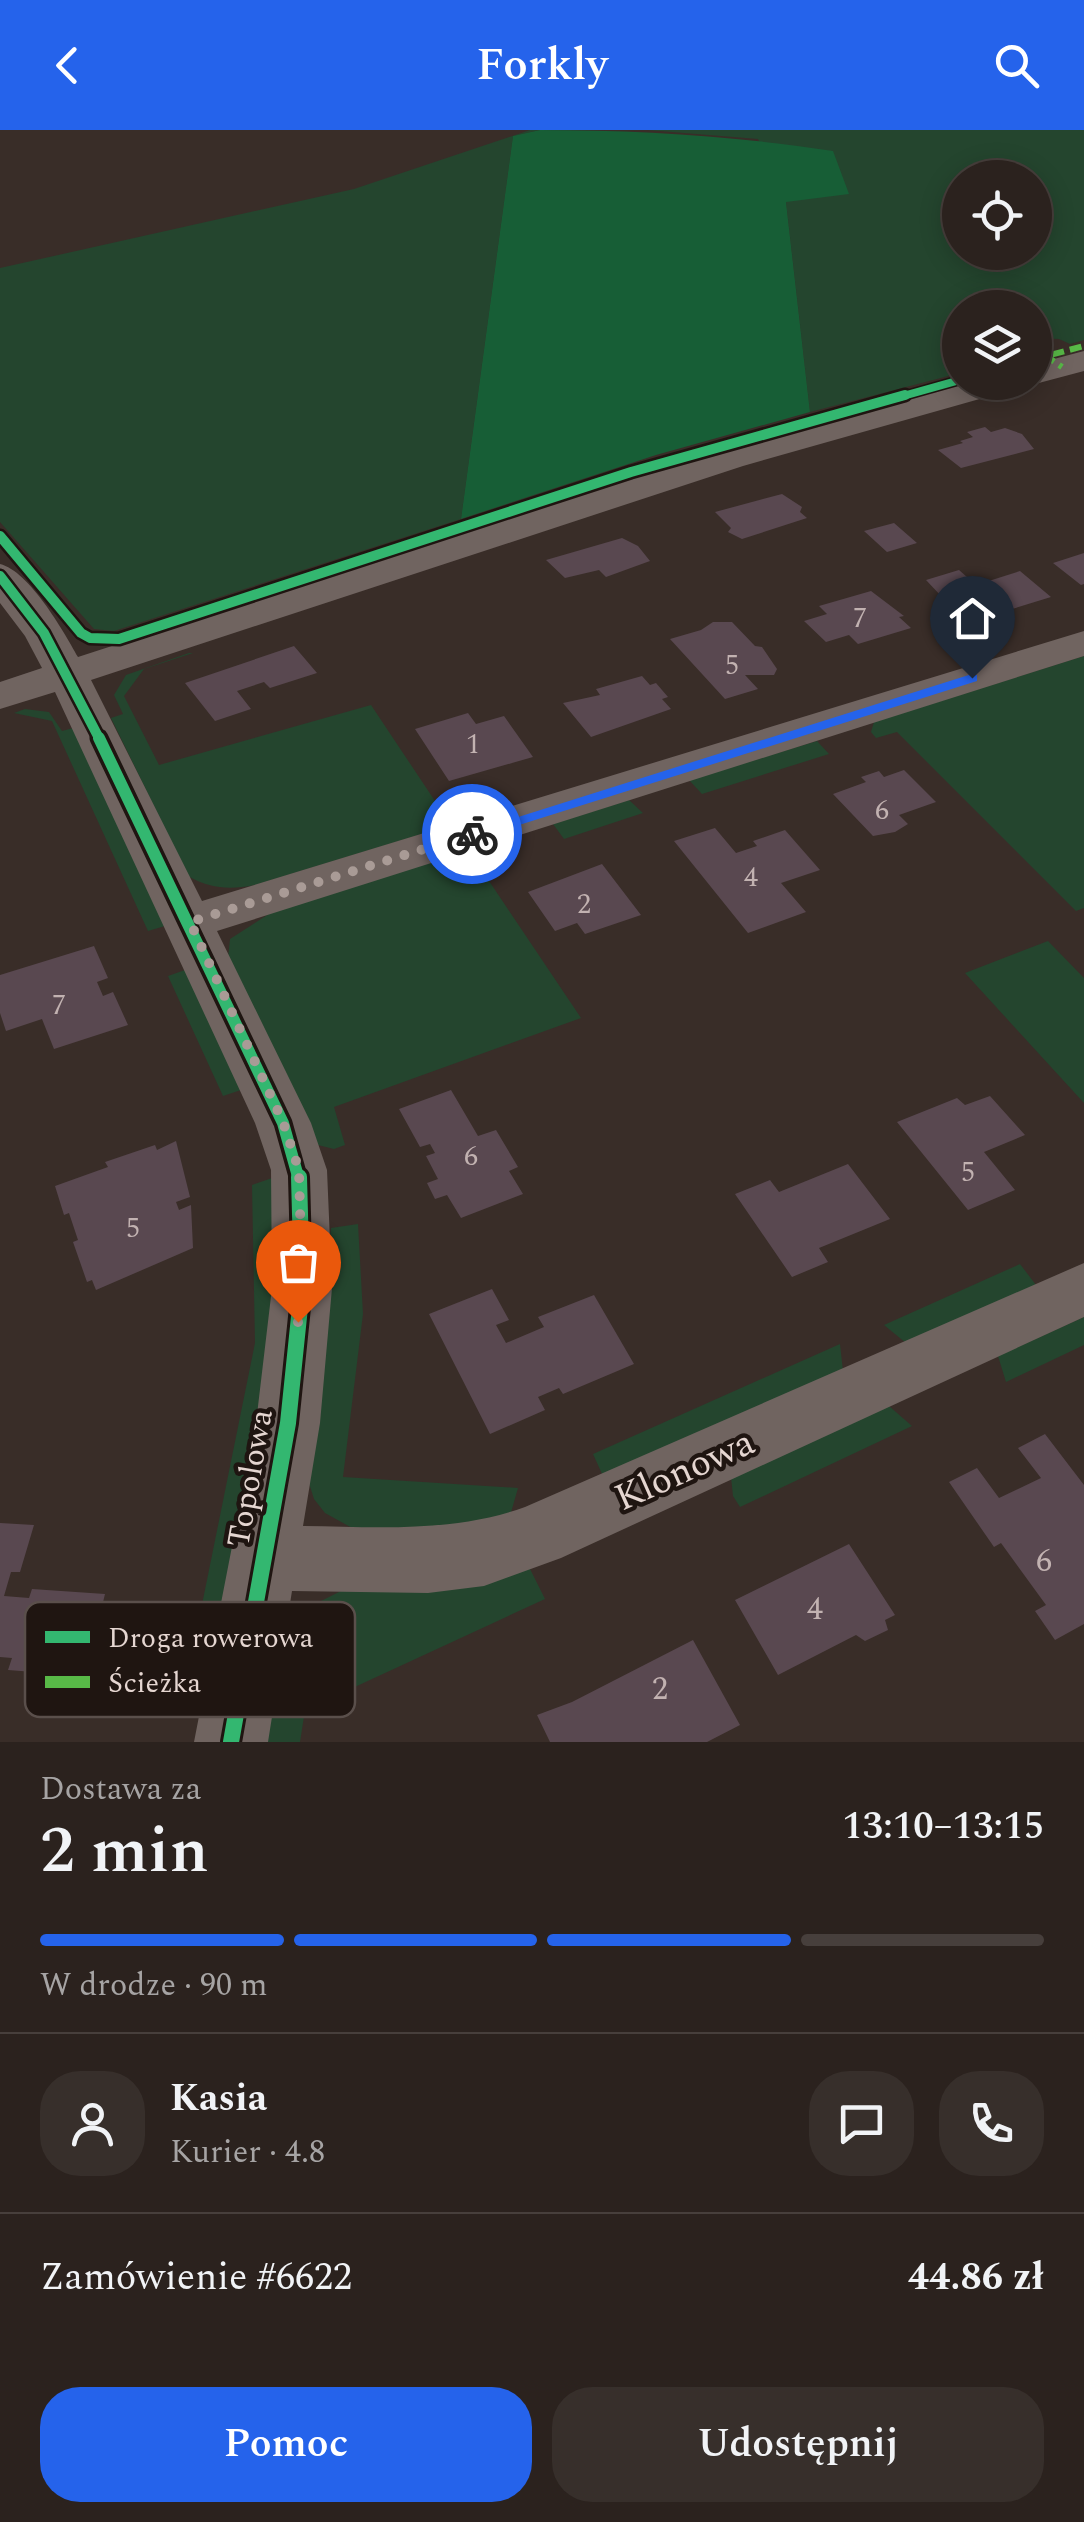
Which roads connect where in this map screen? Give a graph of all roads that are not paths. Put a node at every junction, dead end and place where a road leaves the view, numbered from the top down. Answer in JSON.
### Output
{"nodes":[{"id":1,"x":942,"y":399,"type":"edge"},
{"id":2,"x":0,"y":576,"type":"edge"},
{"id":3,"x":1084,"y":643,"type":"edge"},
{"id":4,"x":67,"y":674,"type":"junction"},
{"id":5,"x":0,"y":696,"type":"edge"},
{"id":6,"x":190,"y":922,"type":"junction"},
{"id":7,"x":1084,"y":1290,"type":"edge"},
{"id":8,"x":264,"y":1558,"type":"junction"},
{"id":9,"x":256,"y":1602,"type":"edge"},
{"id":10,"x":235,"y":1717,"type":"edge"},
{"id":11,"x":231,"y":1742,"type":"edge"}],
"edges":[{"from":1,"to":4,"type":"street"},
{"from":2,"to":4,"type":"street","name":"Topolowa"},
{"from":3,"to":6,"type":"street"},
{"from":4,"to":5,"type":"street"},
{"from":4,"to":6,"type":"street","name":"Topolowa"},
{"from":6,"to":8,"type":"street","name":"Topolowa"},
{"from":7,"to":8,"type":"street","name":"Klonowa"},
{"from":8,"to":9,"type":"street","name":"Topolowa"},
{"from":10,"to":11,"type":"street","name":"Topolowa"}]}
